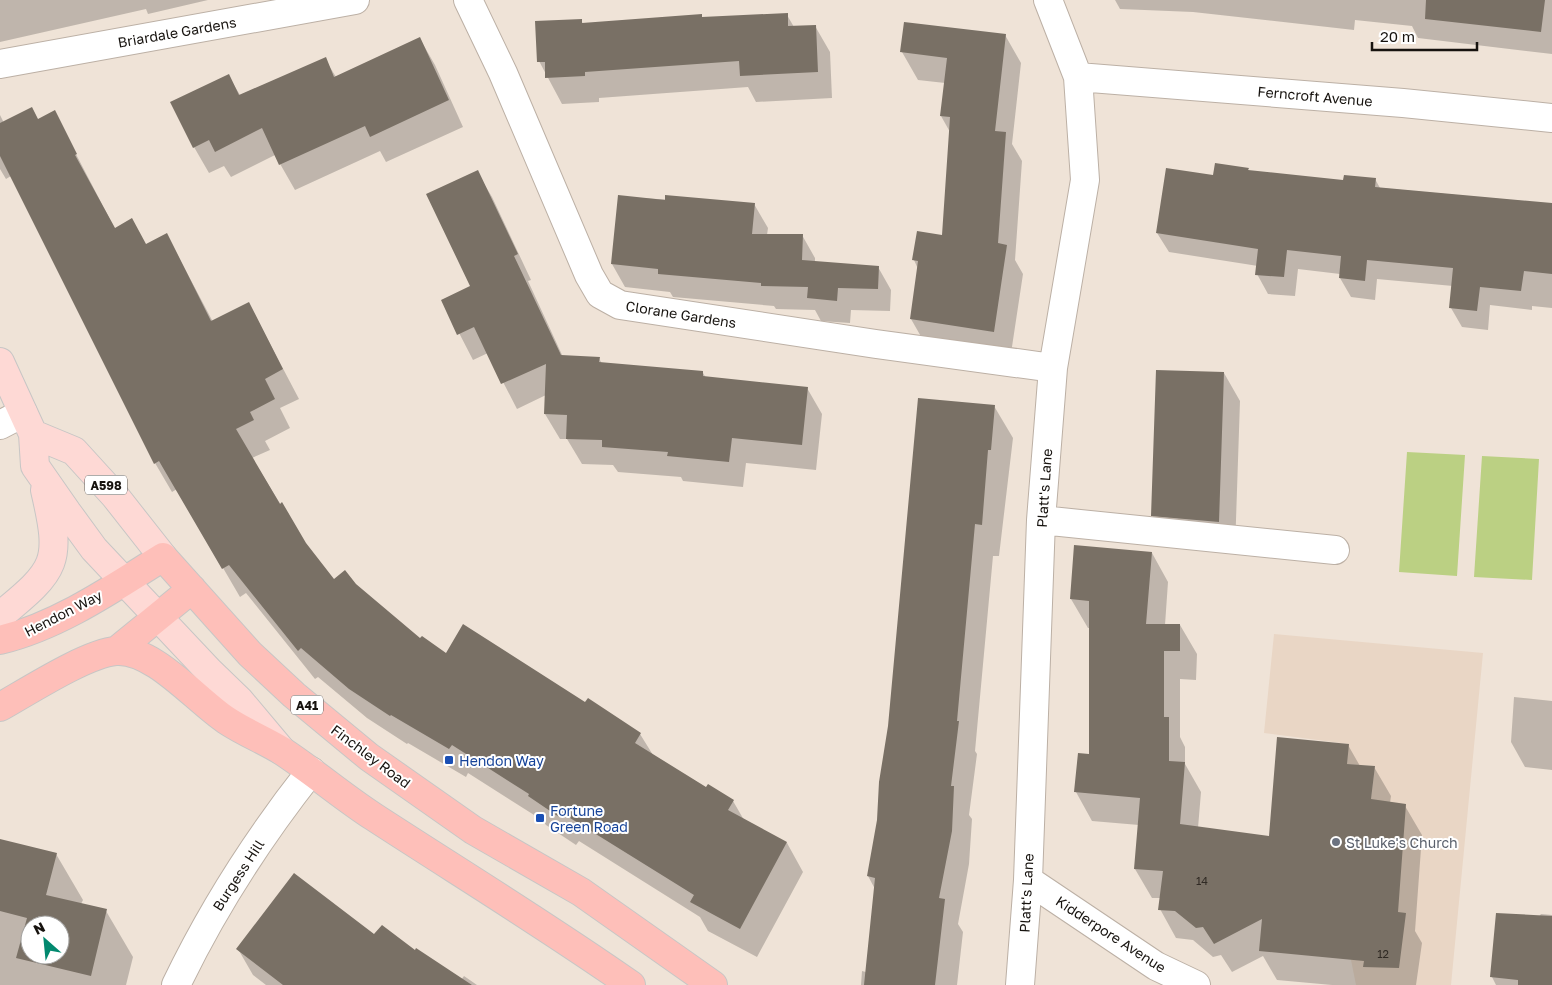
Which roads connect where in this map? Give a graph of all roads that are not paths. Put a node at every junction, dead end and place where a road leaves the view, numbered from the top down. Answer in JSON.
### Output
{"nodes":[{"id":1,"x":355,"y":0,"type":"edge"},
{"id":2,"x":468,"y":0,"type":"edge"},
{"id":3,"x":1048,"y":0,"type":"edge"},
{"id":4,"x":0,"y":64,"type":"edge"},
{"id":5,"x":1078,"y":77,"type":"junction"},
{"id":6,"x":1552,"y":118,"type":"edge"},
{"id":7,"x":0,"y":362,"type":"edge"},
{"id":8,"x":1053,"y":368,"type":"junction"},
{"id":9,"x":19,"y":424,"type":"edge"},
{"id":10,"x":35,"y":466,"type":"junction"},
{"id":11,"x":1041,"y":520,"type":"junction"},
{"id":12,"x":1335,"y":550,"type":"dead end"},
{"id":13,"x":163,"y":557,"type":"junction"},
{"id":14,"x":124,"y":581,"type":"junction"},
{"id":15,"x":192,"y":589,"type":"junction"},
{"id":16,"x":0,"y":616,"type":"edge"},
{"id":17,"x":158,"y":618,"type":"junction"},
{"id":18,"x":0,"y":640,"type":"edge"},
{"id":19,"x":116,"y":651,"type":"junction"},
{"id":20,"x":0,"y":707,"type":"edge"},
{"id":21,"x":282,"y":751,"type":"junction"},
{"id":22,"x":311,"y":771,"type":"junction"},
{"id":23,"x":1028,"y":880,"type":"junction"},
{"id":24,"x":1189,"y":984,"type":"edge"},
{"id":25,"x":176,"y":985,"type":"edge"},
{"id":26,"x":631,"y":985,"type":"edge"},
{"id":27,"x":713,"y":985,"type":"edge"},
{"id":28,"x":1020,"y":985,"type":"edge"}],
"edges":[{"from":1,"to":4,"type":"street","name":"Briardale Gardens"},
{"from":2,"to":8,"type":"street","name":"Clorane Gardens"},
{"from":3,"to":5,"type":"street","name":"Platt's Lane"},
{"from":5,"to":6,"type":"street","name":"Ferncroft Avenue"},
{"from":5,"to":8,"type":"street","name":"Platt's Lane"},
{"from":7,"to":9,"type":"main road"},
{"from":8,"to":11,"type":"street","name":"Platt's Lane"},
{"from":9,"to":10,"type":"main road"},
{"from":9,"to":13,"type":"main road","name":"Finchley Road","number":"A598"},
{"from":10,"to":14,"type":"main road"},
{"from":10,"to":16,"type":"main road"},
{"from":11,"to":12,"type":"street"},
{"from":11,"to":23,"type":"street","name":"Platt's Lane"},
{"from":13,"to":14,"type":"highway","name":"Hendon Way"},
{"from":13,"to":15,"type":"highway","name":"Finchley Road","number":"A41"},
{"from":14,"to":17,"type":"main road"},
{"from":14,"to":18,"type":"highway","name":"Hendon Way"},
{"from":15,"to":17,"type":"highway"},
{"from":15,"to":27,"type":"highway","name":"Finchley Road","number":"A41"},
{"from":17,"to":19,"type":"highway"},
{"from":17,"to":21,"type":"main road"},
{"from":19,"to":20,"type":"highway"},
{"from":19,"to":21,"type":"highway"},
{"from":21,"to":22,"type":"highway"},
{"from":22,"to":25,"type":"street","name":"Burgess Hill"},
{"from":22,"to":26,"type":"highway"},
{"from":23,"to":24,"type":"street","name":"Kidderpore Avenue"},
{"from":23,"to":28,"type":"street","name":"Platt's Lane"}]}
